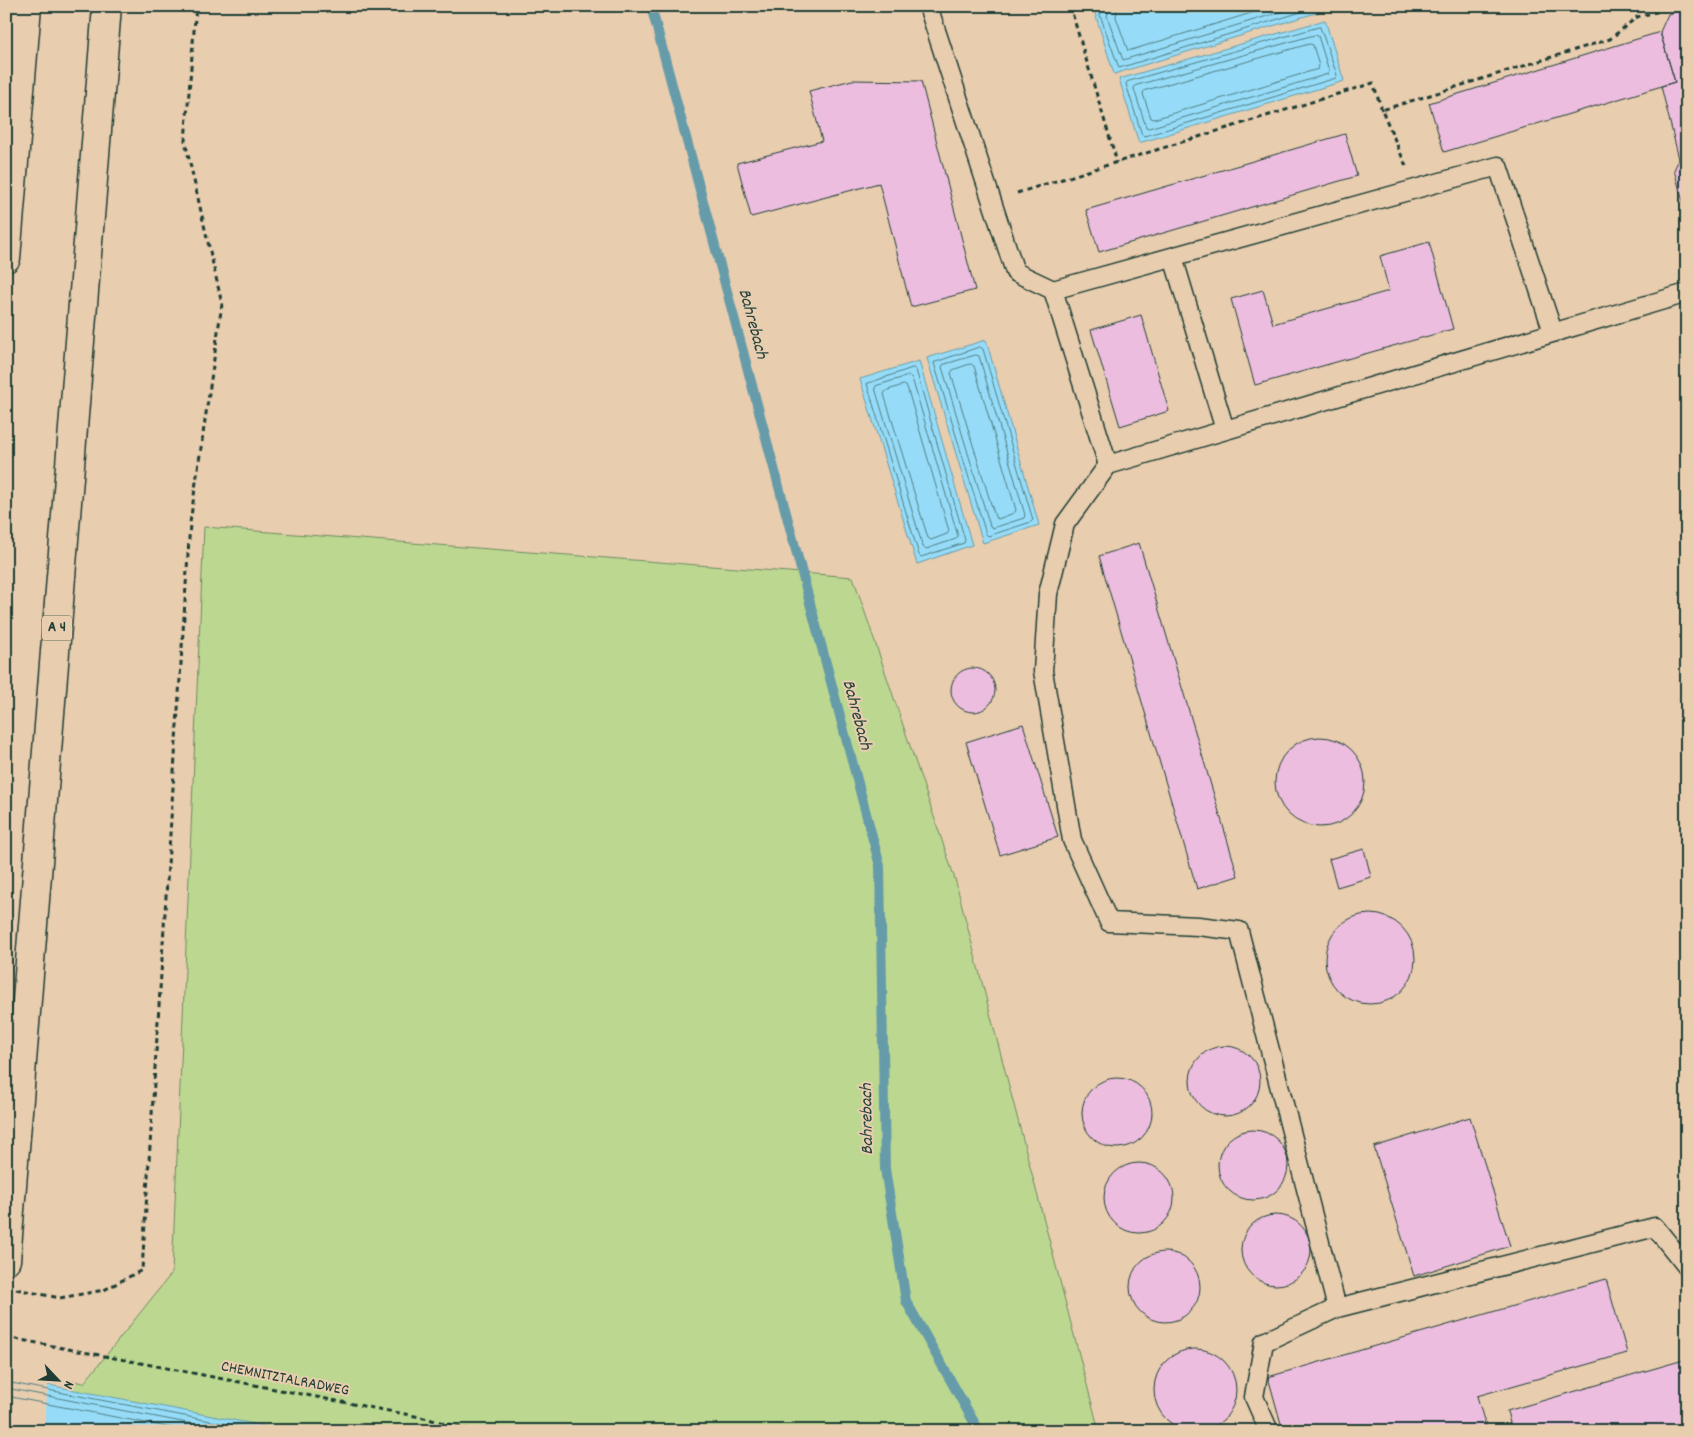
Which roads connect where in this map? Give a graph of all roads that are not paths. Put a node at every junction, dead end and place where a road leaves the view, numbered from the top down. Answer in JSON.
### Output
{"nodes":[{"id":1,"x":26,"y":6,"type":"edge"},
{"id":2,"x":106,"y":6,"type":"edge"},
{"id":3,"x":928,"y":6,"type":"edge"},
{"id":4,"x":1173,"y":256,"type":"junction"},
{"id":5,"x":6,"y":258,"type":"edge"},
{"id":6,"x":1053,"y":290,"type":"junction"},
{"id":7,"x":1687,"y":293,"type":"edge"},
{"id":8,"x":1554,"y":332,"type":"junction"},
{"id":9,"x":1225,"y":430,"type":"junction"},
{"id":10,"x":1108,"y":465,"type":"junction"},
{"id":11,"x":7,"y":1254,"type":"edge"},
{"id":12,"x":1687,"y":1267,"type":"edge"},
{"id":13,"x":1337,"y":1308,"type":"junction"},
{"id":14,"x":1269,"y":1431,"type":"edge"}],
"edges":[{"from":1,"to":5,"type":"highway"},
{"from":2,"to":11,"type":"highway","number":"A 4"},
{"from":3,"to":6,"type":"lane"},
{"from":4,"to":6,"type":"lane"},
{"from":4,"to":8,"type":"lane"},
{"from":4,"to":9,"type":"lane"},
{"from":6,"to":10,"type":"lane"},
{"from":7,"to":8,"type":"lane"},
{"from":8,"to":9,"type":"lane"},
{"from":9,"to":10,"type":"lane"},
{"from":10,"to":13,"type":"lane"},
{"from":12,"to":13,"type":"lane"},
{"from":13,"to":14,"type":"lane"}]}
